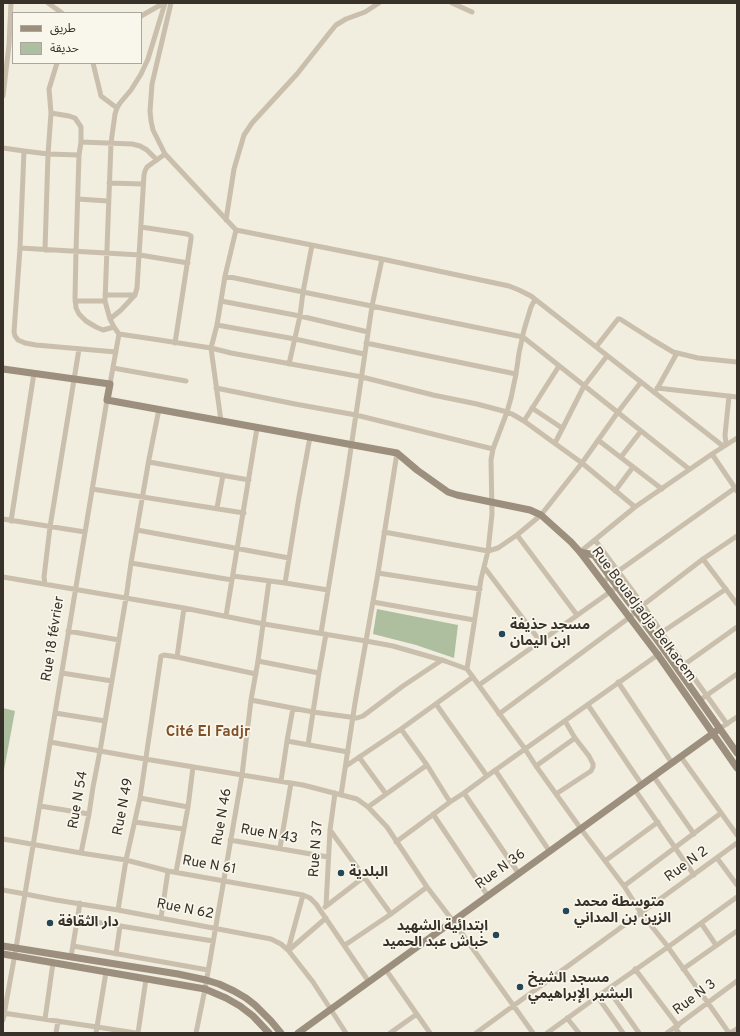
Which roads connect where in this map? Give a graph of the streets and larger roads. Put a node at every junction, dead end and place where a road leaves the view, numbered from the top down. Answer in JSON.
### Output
{"nodes":[{"id":1,"x":11,"y":3,"type":"edge"},
{"id":2,"x":48,"y":3,"type":"edge"},
{"id":3,"x":165,"y":3,"type":"edge"},
{"id":4,"x":171,"y":3,"type":"edge"},
{"id":5,"x":379,"y":3,"type":"edge"},
{"id":6,"x":452,"y":3,"type":"edge"},
{"id":7,"x":61,"y":12,"type":"edge"},
{"id":8,"x":472,"y":12,"type":"dead end"},
{"id":9,"x":142,"y":15,"type":"edge"},
{"id":10,"x":10,"y":58,"type":"edge"},
{"id":11,"x":58,"y":64,"type":"edge"},
{"id":12,"x":94,"y":64,"type":"edge"},
{"id":13,"x":3,"y":96,"type":"edge"},
{"id":14,"x":117,"y":108,"type":"junction"},
{"id":15,"x":51,"y":113,"type":"junction"},
{"id":16,"x":81,"y":142,"type":"junction"},
{"id":17,"x":110,"y":143,"type":"junction"},
{"id":18,"x":3,"y":148,"type":"edge"},
{"id":19,"x":24,"y":152,"type":"junction"},
{"id":20,"x":48,"y":154,"type":"junction"},
{"id":21,"x":165,"y":154,"type":"junction"},
{"id":22,"x":80,"y":155,"type":"junction"},
{"id":23,"x":157,"y":160,"type":"junction"},
{"id":24,"x":109,"y":183,"type":"junction"},
{"id":25,"x":143,"y":184,"type":"junction"},
{"id":26,"x":78,"y":200,"type":"junction"},
{"id":27,"x":108,"y":201,"type":"junction"},
{"id":28,"x":226,"y":220,"type":"junction"},
{"id":29,"x":141,"y":226,"type":"junction"},
{"id":30,"x":236,"y":230,"type":"junction"},
{"id":31,"x":312,"y":245,"type":"junction"},
{"id":32,"x":20,"y":248,"type":"junction"},
{"id":33,"x":45,"y":250,"type":"junction"},
{"id":34,"x":76,"y":252,"type":"junction"},
{"id":35,"x":107,"y":253,"type":"junction"},
{"id":36,"x":140,"y":255,"type":"junction"},
{"id":37,"x":382,"y":259,"type":"junction"},
{"id":38,"x":188,"y":262,"type":"junction"},
{"id":39,"x":225,"y":276,"type":"junction"},
{"id":40,"x":303,"y":292,"type":"junction"},
{"id":41,"x":105,"y":295,"type":"junction"},
{"id":42,"x":135,"y":295,"type":"junction"},
{"id":43,"x":536,"y":300,"type":"junction"},
{"id":44,"x":75,"y":301,"type":"junction"},
{"id":45,"x":221,"y":301,"type":"junction"},
{"id":46,"x":105,"y":302,"type":"junction"},
{"id":47,"x":372,"y":306,"type":"junction"},
{"id":48,"x":300,"y":316,"type":"junction"},
{"id":49,"x":110,"y":318,"type":"junction"},
{"id":50,"x":217,"y":325,"type":"junction"},
{"id":51,"x":114,"y":327,"type":"junction"},
{"id":52,"x":368,"y":332,"type":"junction"},
{"id":53,"x":119,"y":334,"type":"junction"},
{"id":54,"x":523,"y":337,"type":"junction"},
{"id":55,"x":295,"y":339,"type":"junction"},
{"id":56,"x":175,"y":343,"type":"junction"},
{"id":57,"x":366,"y":343,"type":"junction"},
{"id":58,"x":596,"y":347,"type":"junction"},
{"id":59,"x":211,"y":348,"type":"junction"},
{"id":60,"x":79,"y":349,"type":"junction"},
{"id":61,"x":116,"y":352,"type":"junction"},
{"id":62,"x":677,"y":353,"type":"junction"},
{"id":63,"x":364,"y":354,"type":"junction"},
{"id":64,"x":608,"y":356,"type":"junction"},
{"id":65,"x":737,"y":362,"type":"edge"},
{"id":66,"x":289,"y":364,"type":"junction"},
{"id":67,"x":559,"y":366,"type":"junction"},
{"id":68,"x":113,"y":368,"type":"junction"},
{"id":69,"x":3,"y":369,"type":"edge"},
{"id":70,"x":34,"y":373,"type":"junction"},
{"id":71,"x":516,"y":374,"type":"junction"},
{"id":72,"x":362,"y":377,"type":"junction"},
{"id":73,"x":74,"y":378,"type":"junction"},
{"id":74,"x":186,"y":381,"type":"dead end"},
{"id":75,"x":641,"y":382,"type":"junction"},
{"id":76,"x":110,"y":384,"type":"junction"},
{"id":77,"x":584,"y":386,"type":"junction"},
{"id":78,"x":216,"y":388,"type":"junction"},
{"id":79,"x":656,"y":390,"type":"junction"},
{"id":80,"x":729,"y":396,"type":"junction"},
{"id":81,"x":737,"y":397,"type":"edge"},
{"id":82,"x":107,"y":400,"type":"junction"},
{"id":83,"x":532,"y":408,"type":"junction"},
{"id":84,"x":159,"y":409,"type":"junction"},
{"id":85,"x":507,"y":412,"type":"junction"},
{"id":86,"x":618,"y":412,"type":"junction"},
{"id":87,"x":356,"y":414,"type":"junction"},
{"id":88,"x":220,"y":421,"type":"junction"},
{"id":89,"x":524,"y":421,"type":"junction"},
{"id":90,"x":257,"y":428,"type":"junction"},
{"id":91,"x":562,"y":428,"type":"junction"},
{"id":92,"x":641,"y":431,"type":"junction"},
{"id":93,"x":310,"y":437,"type":"junction"},
{"id":94,"x":737,"y":438,"type":"edge"},
{"id":95,"x":598,"y":440,"type":"junction"},
{"id":96,"x":555,"y":443,"type":"junction"},
{"id":97,"x":351,"y":445,"type":"junction"},
{"id":98,"x":725,"y":445,"type":"junction"},
{"id":99,"x":493,"y":449,"type":"junction"},
{"id":100,"x":397,"y":453,"type":"junction"},
{"id":101,"x":712,"y":454,"type":"junction"},
{"id":102,"x":621,"y":457,"type":"junction"},
{"id":103,"x":149,"y":462,"type":"junction"},
{"id":104,"x":582,"y":463,"type":"junction"},
{"id":105,"x":633,"y":467,"type":"junction"},
{"id":106,"x":689,"y":469,"type":"junction"},
{"id":107,"x":223,"y":475,"type":"junction"},
{"id":108,"x":249,"y":480,"type":"junction"},
{"id":109,"x":92,"y":489,"type":"junction"},
{"id":110,"x":662,"y":489,"type":"junction"},
{"id":111,"x":736,"y":490,"type":"edge"},
{"id":112,"x":615,"y":491,"type":"junction"},
{"id":113,"x":143,"y":497,"type":"junction"},
{"id":114,"x":492,"y":502,"type":"junction"},
{"id":115,"x":217,"y":508,"type":"junction"},
{"id":116,"x":635,"y":508,"type":"junction"},
{"id":117,"x":244,"y":513,"type":"junction"},
{"id":118,"x":541,"y":515,"type":"junction"},
{"id":119,"x":3,"y":519,"type":"edge"},
{"id":120,"x":11,"y":521,"type":"junction"},
{"id":121,"x":50,"y":527,"type":"junction"},
{"id":122,"x":137,"y":530,"type":"junction"},
{"id":123,"x":85,"y":532,"type":"junction"},
{"id":124,"x":384,"y":532,"type":"junction"},
{"id":125,"x":517,"y":535,"type":"junction"},
{"id":126,"x":737,"y":536,"type":"edge"},
{"id":127,"x":595,"y":540,"type":"junction"},
{"id":128,"x":238,"y":548,"type":"junction"},
{"id":129,"x":488,"y":551,"type":"junction"},
{"id":130,"x":580,"y":552,"type":"junction"},
{"id":131,"x":289,"y":558,"type":"junction"},
{"id":132,"x":703,"y":559,"type":"junction"},
{"id":133,"x":131,"y":563,"type":"junction"},
{"id":134,"x":484,"y":567,"type":"junction"},
{"id":135,"x":618,"y":571,"type":"junction"},
{"id":136,"x":378,"y":573,"type":"junction"},
{"id":137,"x":610,"y":577,"type":"junction"},
{"id":138,"x":3,"y":578,"type":"edge"},
{"id":139,"x":232,"y":578,"type":"junction"},
{"id":140,"x":269,"y":581,"type":"junction"},
{"id":141,"x":603,"y":582,"type":"junction"},
{"id":142,"x":285,"y":583,"type":"junction"},
{"id":143,"x":45,"y":584,"type":"junction"},
{"id":144,"x":617,"y":587,"type":"junction"},
{"id":145,"x":480,"y":589,"type":"junction"},
{"id":146,"x":726,"y":589,"type":"junction"},
{"id":147,"x":75,"y":590,"type":"junction"},
{"id":148,"x":328,"y":590,"type":"junction"},
{"id":149,"x":610,"y":591,"type":"junction"},
{"id":150,"x":126,"y":598,"type":"junction"},
{"id":151,"x":373,"y":602,"type":"junction"},
{"id":152,"x":737,"y":604,"type":"edge"},
{"id":153,"x":643,"y":605,"type":"junction"},
{"id":154,"x":184,"y":608,"type":"junction"},
{"id":155,"x":636,"y":612,"type":"junction"},
{"id":156,"x":577,"y":615,"type":"junction"},
{"id":157,"x":226,"y":616,"type":"junction"},
{"id":158,"x":630,"y":618,"type":"junction"},
{"id":159,"x":474,"y":620,"type":"junction"},
{"id":160,"x":264,"y":624,"type":"junction"},
{"id":161,"x":737,"y":627,"type":"edge"},
{"id":162,"x":68,"y":632,"type":"junction"},
{"id":163,"x":323,"y":633,"type":"junction"},
{"id":164,"x":662,"y":633,"type":"junction"},
{"id":165,"x":655,"y":638,"type":"junction"},
{"id":166,"x":119,"y":640,"type":"junction"},
{"id":167,"x":366,"y":641,"type":"junction"},
{"id":168,"x":540,"y":641,"type":"junction"},
{"id":169,"x":664,"y":650,"type":"junction"},
{"id":170,"x":658,"y":655,"type":"junction"},
{"id":171,"x":177,"y":657,"type":"junction"},
{"id":172,"x":442,"y":660,"type":"junction"},
{"id":173,"x":258,"y":661,"type":"junction"},
{"id":174,"x":685,"y":664,"type":"junction"},
{"id":175,"x":467,"y":669,"type":"junction"},
{"id":176,"x":678,"y":669,"type":"junction"},
{"id":177,"x":62,"y":673,"type":"junction"},
{"id":178,"x":319,"y":673,"type":"junction"},
{"id":179,"x":256,"y":674,"type":"junction"},
{"id":180,"x":737,"y":674,"type":"edge"},
{"id":181,"x":473,"y":677,"type":"junction"},
{"id":182,"x":112,"y":681,"type":"junction"},
{"id":183,"x":618,"y":682,"type":"junction"},
{"id":184,"x":479,"y":685,"type":"junction"},
{"id":185,"x":707,"y":695,"type":"junction"},
{"id":186,"x":251,"y":700,"type":"junction"},
{"id":187,"x":700,"y":700,"type":"junction"},
{"id":188,"x":436,"y":704,"type":"junction"},
{"id":189,"x":588,"y":705,"type":"junction"},
{"id":190,"x":293,"y":708,"type":"junction"},
{"id":191,"x":313,"y":712,"type":"junction"},
{"id":192,"x":55,"y":713,"type":"junction"},
{"id":193,"x":499,"y":714,"type":"junction"},
{"id":194,"x":737,"y":717,"type":"edge"},
{"id":195,"x":353,"y":718,"type":"junction"},
{"id":196,"x":105,"y":721,"type":"junction"},
{"id":197,"x":565,"y":721,"type":"junction"},
{"id":198,"x":727,"y":724,"type":"junction"},
{"id":199,"x":401,"y":729,"type":"junction"},
{"id":200,"x":720,"y":729,"type":"junction"},
{"id":201,"x":713,"y":734,"type":"junction"},
{"id":202,"x":575,"y":738,"type":"junction"},
{"id":203,"x":50,"y":742,"type":"junction"},
{"id":204,"x":287,"y":742,"type":"junction"},
{"id":205,"x":308,"y":745,"type":"junction"},
{"id":206,"x":525,"y":749,"type":"junction"},
{"id":207,"x":100,"y":751,"type":"junction"},
{"id":208,"x":348,"y":752,"type":"junction"},
{"id":209,"x":737,"y":753,"type":"edge"},
{"id":210,"x":359,"y":757,"type":"junction"},
{"id":211,"x":681,"y":757,"type":"junction"},
{"id":212,"x":145,"y":759,"type":"junction"},
{"id":213,"x":672,"y":763,"type":"junction"},
{"id":214,"x":427,"y":765,"type":"junction"},
{"id":215,"x":346,"y":766,"type":"junction"},
{"id":216,"x":536,"y":766,"type":"junction"},
{"id":217,"x":193,"y":767,"type":"junction"},
{"id":218,"x":737,"y":768,"type":"edge"},
{"id":219,"x":495,"y":770,"type":"junction"},
{"id":220,"x":242,"y":776,"type":"junction"},
{"id":221,"x":487,"y":776,"type":"junction"},
{"id":222,"x":654,"y":777,"type":"junction"},
{"id":223,"x":281,"y":781,"type":"junction"},
{"id":224,"x":291,"y":783,"type":"junction"},
{"id":225,"x":642,"y":785,"type":"junction"},
{"id":226,"x":636,"y":790,"type":"junction"},
{"id":227,"x":334,"y":793,"type":"junction"},
{"id":228,"x":464,"y":793,"type":"junction"},
{"id":229,"x":386,"y":794,"type":"junction"},
{"id":230,"x":556,"y":794,"type":"junction"},
{"id":231,"x":341,"y":795,"type":"junction"},
{"id":232,"x":140,"y":798,"type":"junction"},
{"id":233,"x":450,"y":802,"type":"junction"},
{"id":234,"x":40,"y":806,"type":"junction"},
{"id":235,"x":188,"y":807,"type":"junction"},
{"id":236,"x":368,"y":807,"type":"junction"},
{"id":237,"x":721,"y":813,"type":"junction"},
{"id":238,"x":89,"y":814,"type":"junction"},
{"id":239,"x":433,"y":814,"type":"junction"},
{"id":240,"x":135,"y":822,"type":"junction"},
{"id":241,"x":658,"y":822,"type":"junction"},
{"id":242,"x":183,"y":829,"type":"junction"},
{"id":243,"x":581,"y":829,"type":"junction"},
{"id":244,"x":330,"y":830,"type":"junction"},
{"id":245,"x":694,"y":834,"type":"junction"},
{"id":246,"x":737,"y":835,"type":"edge"},
{"id":247,"x":3,"y":839,"type":"edge"},
{"id":248,"x":230,"y":840,"type":"junction"},
{"id":249,"x":396,"y":842,"type":"junction"},
{"id":250,"x":737,"y":843,"type":"edge"},
{"id":251,"x":33,"y":844,"type":"junction"},
{"id":252,"x":676,"y":847,"type":"junction"},
{"id":253,"x":280,"y":848,"type":"junction"},
{"id":254,"x":550,"y":852,"type":"junction"},
{"id":255,"x":81,"y":853,"type":"junction"},
{"id":256,"x":328,"y":857,"type":"junction"},
{"id":257,"x":717,"y":858,"type":"junction"},
{"id":258,"x":126,"y":860,"type":"junction"},
{"id":259,"x":605,"y":861,"type":"junction"},
{"id":260,"x":168,"y":871,"type":"junction"},
{"id":261,"x":176,"y":872,"type":"junction"},
{"id":262,"x":519,"y":874,"type":"junction"},
{"id":263,"x":694,"y":875,"type":"junction"},
{"id":264,"x":364,"y":877,"type":"junction"},
{"id":265,"x":224,"y":881,"type":"junction"},
{"id":266,"x":737,"y":885,"type":"edge"},
{"id":267,"x":624,"y":886,"type":"junction"},
{"id":268,"x":427,"y":887,"type":"junction"},
{"id":269,"x":3,"y":890,"type":"edge"},
{"id":270,"x":25,"y":894,"type":"junction"},
{"id":271,"x":303,"y":895,"type":"junction"},
{"id":272,"x":488,"y":896,"type":"junction"},
{"id":273,"x":737,"y":897,"type":"edge"},
{"id":274,"x":80,"y":904,"type":"junction"},
{"id":275,"x":326,"y":906,"type":"junction"},
{"id":276,"x":118,"y":910,"type":"junction"},
{"id":277,"x":321,"y":910,"type":"junction"},
{"id":278,"x":641,"y":913,"type":"junction"},
{"id":279,"x":391,"y":914,"type":"junction"},
{"id":280,"x":161,"y":918,"type":"junction"},
{"id":281,"x":326,"y":918,"type":"junction"},
{"id":282,"x":77,"y":919,"type":"junction"},
{"id":283,"x":454,"y":921,"type":"junction"},
{"id":284,"x":701,"y":923,"type":"junction"},
{"id":285,"x":120,"y":926,"type":"junction"},
{"id":286,"x":215,"y":928,"type":"junction"},
{"id":287,"x":737,"y":930,"type":"edge"},
{"id":288,"x":213,"y":941,"type":"junction"},
{"id":289,"x":345,"y":945,"type":"junction"},
{"id":290,"x":716,"y":945,"type":"junction"},
{"id":291,"x":3,"y":946,"type":"edge"},
{"id":292,"x":73,"y":946,"type":"junction"},
{"id":293,"x":668,"y":947,"type":"junction"},
{"id":294,"x":16,"y":948,"type":"junction"},
{"id":295,"x":288,"y":950,"type":"junction"},
{"id":296,"x":3,"y":954,"type":"edge"},
{"id":297,"x":116,"y":954,"type":"junction"},
{"id":298,"x":14,"y":956,"type":"junction"},
{"id":299,"x":71,"y":957,"type":"junction"},
{"id":300,"x":53,"y":963,"type":"junction"},
{"id":301,"x":635,"y":969,"type":"junction"},
{"id":302,"x":683,"y":969,"type":"junction"},
{"id":303,"x":208,"y":970,"type":"junction"},
{"id":304,"x":386,"y":970,"type":"junction"},
{"id":305,"x":106,"y":972,"type":"junction"},
{"id":306,"x":146,"y":979,"type":"junction"},
{"id":307,"x":206,"y":980,"type":"junction"},
{"id":308,"x":369,"y":982,"type":"junction"},
{"id":309,"x":737,"y":982,"type":"edge"},
{"id":310,"x":608,"y":988,"type":"junction"},
{"id":311,"x":204,"y":989,"type":"junction"},
{"id":312,"x":597,"y":996,"type":"junction"},
{"id":313,"x":708,"y":1003,"type":"junction"},
{"id":314,"x":514,"y":1005,"type":"junction"},
{"id":315,"x":331,"y":1010,"type":"junction"},
{"id":316,"x":4,"y":1013,"type":"edge"},
{"id":317,"x":417,"y":1014,"type":"junction"},
{"id":318,"x":567,"y":1018,"type":"junction"},
{"id":319,"x":45,"y":1019,"type":"junction"},
{"id":320,"x":3,"y":1020,"type":"edge"},
{"id":321,"x":58,"y":1021,"type":"junction"},
{"id":322,"x":97,"y":1026,"type":"junction"},
{"id":323,"x":676,"y":1027,"type":"junction"},
{"id":324,"x":737,"y":1029,"type":"edge"},
{"id":325,"x":56,"y":1033,"type":"edge"},
{"id":326,"x":96,"y":1033,"type":"edge"},
{"id":327,"x":137,"y":1033,"type":"edge"},
{"id":328,"x":196,"y":1033,"type":"edge"},
{"id":329,"x":269,"y":1033,"type":"edge"},
{"id":330,"x":281,"y":1033,"type":"edge"},
{"id":331,"x":298,"y":1033,"type":"edge"},
{"id":332,"x":346,"y":1033,"type":"edge"},
{"id":333,"x":390,"y":1033,"type":"edge"},
{"id":334,"x":430,"y":1033,"type":"edge"},
{"id":335,"x":476,"y":1033,"type":"edge"},
{"id":336,"x":533,"y":1033,"type":"edge"},
{"id":337,"x":547,"y":1033,"type":"edge"},
{"id":338,"x":579,"y":1033,"type":"edge"},
{"id":339,"x":623,"y":1033,"type":"edge"},
{"id":340,"x":639,"y":1033,"type":"edge"},
{"id":341,"x":667,"y":1033,"type":"edge"},
{"id":342,"x":678,"y":1033,"type":"edge"},
{"id":343,"x":730,"y":1033,"type":"edge"}],
"edges":[{"from":1,"to":10,"type":"street"},
{"from":2,"to":7,"type":"street"},
{"from":3,"to":9,"type":"street"},
{"from":3,"to":14,"type":"street"},
{"from":4,"to":21,"type":"street"},
{"from":5,"to":28,"type":"street"},
{"from":6,"to":8,"type":"street"},
{"from":10,"to":13,"type":"street"},
{"from":11,"to":15,"type":"street"},
{"from":12,"to":14,"type":"street"},
{"from":14,"to":17,"type":"street"},
{"from":15,"to":16,"type":"street"},
{"from":15,"to":20,"type":"street"},
{"from":16,"to":17,"type":"street"},
{"from":16,"to":22,"type":"street"},
{"from":17,"to":23,"type":"street"},
{"from":17,"to":24,"type":"street"},
{"from":18,"to":19,"type":"street"},
{"from":19,"to":20,"type":"street"},
{"from":19,"to":32,"type":"street"},
{"from":20,"to":22,"type":"street"},
{"from":20,"to":33,"type":"street"},
{"from":21,"to":23,"type":"street"},
{"from":21,"to":28,"type":"street"},
{"from":22,"to":26,"type":"street"},
{"from":23,"to":25,"type":"street"},
{"from":24,"to":25,"type":"street"},
{"from":24,"to":27,"type":"street"},
{"from":25,"to":29,"type":"street"},
{"from":26,"to":27,"type":"street"},
{"from":26,"to":34,"type":"street"},
{"from":27,"to":35,"type":"street"},
{"from":28,"to":30,"type":"street"},
{"from":29,"to":36,"type":"street"},
{"from":29,"to":38,"type":"street"},
{"from":30,"to":31,"type":"street"},
{"from":30,"to":39,"type":"street"},
{"from":31,"to":37,"type":"street"},
{"from":31,"to":40,"type":"street"},
{"from":32,"to":33,"type":"street"},
{"from":32,"to":60,"type":"street"},
{"from":33,"to":34,"type":"street"},
{"from":34,"to":35,"type":"street"},
{"from":34,"to":44,"type":"street"},
{"from":35,"to":36,"type":"street"},
{"from":35,"to":41,"type":"street"},
{"from":36,"to":38,"type":"street"},
{"from":36,"to":42,"type":"street"},
{"from":37,"to":43,"type":"street"},
{"from":37,"to":47,"type":"street"},
{"from":38,"to":56,"type":"street"},
{"from":39,"to":40,"type":"street"},
{"from":39,"to":45,"type":"street"},
{"from":40,"to":47,"type":"street"},
{"from":40,"to":48,"type":"street"},
{"from":41,"to":42,"type":"street"},
{"from":41,"to":46,"type":"street"},
{"from":42,"to":49,"type":"street"},
{"from":43,"to":54,"type":"street"},
{"from":43,"to":58,"type":"street"},
{"from":44,"to":46,"type":"street"},
{"from":44,"to":51,"type":"street"},
{"from":45,"to":48,"type":"street"},
{"from":45,"to":50,"type":"street"},
{"from":46,"to":49,"type":"street"},
{"from":47,"to":52,"type":"street"},
{"from":47,"to":54,"type":"street"},
{"from":48,"to":52,"type":"street"},
{"from":48,"to":55,"type":"street"},
{"from":49,"to":51,"type":"street"},
{"from":50,"to":55,"type":"street"},
{"from":50,"to":59,"type":"street"},
{"from":51,"to":53,"type":"street"},
{"from":52,"to":57,"type":"street"},
{"from":53,"to":56,"type":"street"},
{"from":53,"to":61,"type":"street","name":"Rue 18 février"},
{"from":54,"to":67,"type":"street"},
{"from":54,"to":71,"type":"street"},
{"from":55,"to":63,"type":"street"},
{"from":55,"to":66,"type":"street"},
{"from":56,"to":59,"type":"street"},
{"from":57,"to":63,"type":"street"},
{"from":57,"to":71,"type":"street"},
{"from":58,"to":62,"type":"street"},
{"from":58,"to":64,"type":"street"},
{"from":59,"to":66,"type":"street"},
{"from":59,"to":78,"type":"street"},
{"from":60,"to":61,"type":"street"},
{"from":60,"to":73,"type":"street"},
{"from":61,"to":68,"type":"street","name":"Rue 18 février"},
{"from":62,"to":65,"type":"street"},
{"from":62,"to":79,"type":"street"},
{"from":63,"to":72,"type":"street"},
{"from":64,"to":75,"type":"street"},
{"from":64,"to":77,"type":"street"},
{"from":66,"to":72,"type":"street"},
{"from":67,"to":77,"type":"street"},
{"from":67,"to":83,"type":"street"},
{"from":68,"to":74,"type":"street"},
{"from":68,"to":76,"type":"street","name":"Rue 18 février"},
{"from":69,"to":70,"type":"street"},
{"from":70,"to":73,"type":"street"},
{"from":70,"to":120,"type":"street"},
{"from":71,"to":85,"type":"street"},
{"from":72,"to":85,"type":"street"},
{"from":72,"to":87,"type":"street"},
{"from":73,"to":76,"type":"street"},
{"from":73,"to":121,"type":"street"},
{"from":75,"to":79,"type":"street"},
{"from":75,"to":86,"type":"street"},
{"from":76,"to":82,"type":"street","name":"Rue 18 février"},
{"from":77,"to":86,"type":"street"},
{"from":77,"to":91,"type":"street"},
{"from":78,"to":87,"type":"street"},
{"from":78,"to":88,"type":"street"},
{"from":79,"to":80,"type":"street"},
{"from":79,"to":98,"type":"street"},
{"from":80,"to":81,"type":"street"},
{"from":80,"to":98,"type":"street"},
{"from":82,"to":84,"type":"street"},
{"from":82,"to":109,"type":"street","name":"Rue 18 février"},
{"from":83,"to":89,"type":"street"},
{"from":83,"to":91,"type":"street"},
{"from":84,"to":88,"type":"street"},
{"from":84,"to":103,"type":"street","name":"Rue N 54"},
{"from":85,"to":89,"type":"street"},
{"from":85,"to":99,"type":"street"},
{"from":86,"to":92,"type":"street"},
{"from":86,"to":95,"type":"street"},
{"from":87,"to":97,"type":"street"},
{"from":87,"to":99,"type":"street"},
{"from":88,"to":90,"type":"street"},
{"from":89,"to":96,"type":"street"},
{"from":90,"to":93,"type":"street"},
{"from":90,"to":108,"type":"street"},
{"from":91,"to":96,"type":"street"},
{"from":92,"to":102,"type":"street"},
{"from":92,"to":106,"type":"street"},
{"from":93,"to":97,"type":"street"},
{"from":93,"to":131,"type":"street"},
{"from":94,"to":98,"type":"street"},
{"from":95,"to":102,"type":"street"},
{"from":95,"to":104,"type":"street"},
{"from":96,"to":104,"type":"street"},
{"from":97,"to":100,"type":"street"},
{"from":97,"to":148,"type":"street"},
{"from":98,"to":101,"type":"street"},
{"from":99,"to":114,"type":"street"},
{"from":100,"to":114,"type":"street"},
{"from":100,"to":124,"type":"street"},
{"from":101,"to":106,"type":"street"},
{"from":101,"to":111,"type":"street"},
{"from":102,"to":105,"type":"street"},
{"from":103,"to":107,"type":"street"},
{"from":103,"to":113,"type":"street","name":"Rue N 54"},
{"from":104,"to":112,"type":"street"},
{"from":104,"to":118,"type":"street"},
{"from":105,"to":110,"type":"street"},
{"from":105,"to":112,"type":"street"},
{"from":106,"to":110,"type":"street"},
{"from":107,"to":108,"type":"street"},
{"from":107,"to":115,"type":"street"},
{"from":108,"to":117,"type":"street"},
{"from":109,"to":113,"type":"street"},
{"from":109,"to":123,"type":"street","name":"Rue 18 février"},
{"from":110,"to":116,"type":"street"},
{"from":111,"to":135,"type":"street"},
{"from":112,"to":116,"type":"street"},
{"from":113,"to":115,"type":"street"},
{"from":113,"to":122,"type":"street","name":"Rue N 54"},
{"from":114,"to":118,"type":"street"},
{"from":114,"to":129,"type":"street"},
{"from":115,"to":117,"type":"street"},
{"from":116,"to":127,"type":"street"},
{"from":117,"to":128,"type":"street"},
{"from":118,"to":125,"type":"street"},
{"from":118,"to":130,"type":"street"},
{"from":119,"to":120,"type":"street"},
{"from":120,"to":121,"type":"street"},
{"from":121,"to":123,"type":"street"},
{"from":121,"to":143,"type":"street"},
{"from":122,"to":128,"type":"street"},
{"from":122,"to":133,"type":"street","name":"Rue N 54"},
{"from":123,"to":147,"type":"street","name":"Rue 18 février"},
{"from":124,"to":129,"type":"street"},
{"from":124,"to":136,"type":"street"},
{"from":125,"to":129,"type":"street"},
{"from":125,"to":156,"type":"street"},
{"from":126,"to":132,"type":"street"},
{"from":127,"to":130,"type":"street"},
{"from":127,"to":135,"type":"street"},
{"from":128,"to":131,"type":"street"},
{"from":128,"to":139,"type":"street"},
{"from":129,"to":134,"type":"street"},
{"from":130,"to":137,"type":"street","name":"Rue Bouadjadja Belkacem"},
{"from":130,"to":141,"type":"street","name":"Rue Bouadjadja Belkacem"},
{"from":131,"to":142,"type":"street"},
{"from":132,"to":146,"type":"street"},
{"from":132,"to":153,"type":"street"},
{"from":133,"to":139,"type":"street"},
{"from":133,"to":150,"type":"street","name":"Rue N 54"},
{"from":134,"to":145,"type":"street"},
{"from":134,"to":168,"type":"street"},
{"from":135,"to":137,"type":"street"},
{"from":135,"to":153,"type":"street"},
{"from":136,"to":145,"type":"street"},
{"from":136,"to":151,"type":"street"},
{"from":137,"to":141,"type":"street"},
{"from":137,"to":144,"type":"street","name":"Rue Bouadjadja Belkacem"},
{"from":138,"to":143,"type":"street"},
{"from":139,"to":140,"type":"street"},
{"from":139,"to":157,"type":"street"},
{"from":140,"to":142,"type":"street"},
{"from":140,"to":160,"type":"street","name":"Rue N 46"},
{"from":141,"to":149,"type":"street","name":"Rue Bouadjadja Belkacem"},
{"from":142,"to":148,"type":"street"},
{"from":143,"to":147,"type":"street"},
{"from":144,"to":149,"type":"street"},
{"from":144,"to":155,"type":"street","name":"Rue Bouadjadja Belkacem"},
{"from":145,"to":159,"type":"street"},
{"from":146,"to":152,"type":"street"},
{"from":146,"to":164,"type":"street"},
{"from":147,"to":150,"type":"street"},
{"from":147,"to":162,"type":"street","name":"Rue 18 février"},
{"from":148,"to":163,"type":"street"},
{"from":149,"to":156,"type":"street"},
{"from":149,"to":158,"type":"street","name":"Rue Bouadjadja Belkacem"},
{"from":150,"to":154,"type":"street"},
{"from":150,"to":166,"type":"street","name":"Rue N 54"},
{"from":151,"to":159,"type":"street"},
{"from":151,"to":167,"type":"street"},
{"from":153,"to":155,"type":"street"},
{"from":153,"to":164,"type":"street"},
{"from":154,"to":157,"type":"street"},
{"from":154,"to":171,"type":"street"},
{"from":155,"to":158,"type":"street"},
{"from":155,"to":165,"type":"street","name":"Rue Bouadjadja Belkacem"},
{"from":156,"to":168,"type":"street"},
{"from":157,"to":160,"type":"street"},
{"from":158,"to":170,"type":"street","name":"Rue Bouadjadja Belkacem"},
{"from":158,"to":193,"type":"street"},
{"from":159,"to":175,"type":"street"},
{"from":160,"to":163,"type":"street"},
{"from":160,"to":173,"type":"street","name":"Rue N 46"},
{"from":161,"to":174,"type":"street"},
{"from":162,"to":166,"type":"street"},
{"from":162,"to":177,"type":"street","name":"Rue 18 février"},
{"from":163,"to":167,"type":"street"},
{"from":163,"to":178,"type":"street"},
{"from":164,"to":165,"type":"street"},
{"from":164,"to":174,"type":"street"},
{"from":165,"to":169,"type":"street","name":"Rue Bouadjadja Belkacem"},
{"from":166,"to":182,"type":"street","name":"Rue N 54"},
{"from":167,"to":172,"type":"street"},
{"from":167,"to":195,"type":"street"},
{"from":168,"to":184,"type":"street"},
{"from":169,"to":170,"type":"street"},
{"from":169,"to":176,"type":"street","name":"Rue Bouadjadja Belkacem"},
{"from":170,"to":183,"type":"street"},
{"from":170,"to":201,"type":"street","name":"Rue Bouadjadja Belkacem"},
{"from":171,"to":179,"type":"street"},
{"from":171,"to":212,"type":"street","name":"Rue N 49"},
{"from":172,"to":175,"type":"street"},
{"from":172,"to":195,"type":"street"},
{"from":173,"to":178,"type":"street"},
{"from":173,"to":179,"type":"street","name":"Rue N 46"},
{"from":174,"to":176,"type":"street"},
{"from":174,"to":185,"type":"street"},
{"from":175,"to":181,"type":"street"},
{"from":176,"to":187,"type":"street","name":"Rue Bouadjadja Belkacem"},
{"from":177,"to":182,"type":"street"},
{"from":177,"to":192,"type":"street","name":"Rue 18 février"},
{"from":178,"to":191,"type":"street"},
{"from":179,"to":186,"type":"street","name":"Rue N 46"},
{"from":180,"to":185,"type":"street"},
{"from":181,"to":184,"type":"street"},
{"from":181,"to":188,"type":"street"},
{"from":182,"to":196,"type":"street","name":"Rue N 54"},
{"from":183,"to":189,"type":"street"},
{"from":183,"to":213,"type":"street"},
{"from":184,"to":193,"type":"street"},
{"from":185,"to":187,"type":"street"},
{"from":185,"to":198,"type":"street"},
{"from":186,"to":190,"type":"street"},
{"from":186,"to":220,"type":"street","name":"Rue N 46"},
{"from":187,"to":200,"type":"street","name":"Rue Bouadjadja Belkacem"},
{"from":188,"to":199,"type":"street"},
{"from":188,"to":221,"type":"street"},
{"from":189,"to":197,"type":"street"},
{"from":189,"to":225,"type":"street"},
{"from":190,"to":191,"type":"street"},
{"from":190,"to":204,"type":"street"},
{"from":191,"to":195,"type":"street"},
{"from":191,"to":205,"type":"street"},
{"from":192,"to":196,"type":"street"},
{"from":192,"to":203,"type":"street","name":"Rue 18 février"},
{"from":193,"to":206,"type":"street"},
{"from":194,"to":198,"type":"street"},
{"from":195,"to":208,"type":"street"},
{"from":196,"to":207,"type":"street","name":"Rue N 54"},
{"from":197,"to":202,"type":"street"},
{"from":197,"to":206,"type":"street"},
{"from":198,"to":200,"type":"street"},
{"from":199,"to":210,"type":"street"},
{"from":199,"to":214,"type":"street"},
{"from":200,"to":201,"type":"street","name":"Rue N 36"},
{"from":200,"to":209,"type":"street","name":"Rue Bouadjadja Belkacem"},
{"from":201,"to":211,"type":"street","name":"Rue N 36"},
{"from":201,"to":218,"type":"street","name":"Rue Bouadjadja Belkacem"},
{"from":202,"to":216,"type":"street"},
{"from":202,"to":230,"type":"street"},
{"from":203,"to":207,"type":"street"},
{"from":203,"to":234,"type":"street","name":"Rue 18 février"},
{"from":204,"to":205,"type":"street"},
{"from":204,"to":223,"type":"street"},
{"from":205,"to":208,"type":"street"},
{"from":206,"to":216,"type":"street"},
{"from":206,"to":219,"type":"street"},
{"from":207,"to":212,"type":"street"},
{"from":207,"to":238,"type":"street","name":"Rue N 54"},
{"from":208,"to":215,"type":"street"},
{"from":210,"to":215,"type":"street"},
{"from":210,"to":229,"type":"street"},
{"from":211,"to":213,"type":"street","name":"Rue N 36"},
{"from":211,"to":237,"type":"street"},
{"from":212,"to":217,"type":"street"},
{"from":212,"to":232,"type":"street","name":"Rue N 49"},
{"from":213,"to":222,"type":"street","name":"Rue N 36"},
{"from":214,"to":229,"type":"street"},
{"from":214,"to":233,"type":"street"},
{"from":215,"to":231,"type":"street"},
{"from":216,"to":230,"type":"street"},
{"from":217,"to":220,"type":"street"},
{"from":217,"to":235,"type":"street"},
{"from":219,"to":221,"type":"street"},
{"from":219,"to":254,"type":"street"},
{"from":220,"to":223,"type":"street"},
{"from":220,"to":248,"type":"street","name":"Rue N 46"},
{"from":221,"to":228,"type":"street"},
{"from":222,"to":225,"type":"street","name":"Rue N 36"},
{"from":222,"to":245,"type":"street"},
{"from":223,"to":224,"type":"street"},
{"from":224,"to":227,"type":"street"},
{"from":224,"to":253,"type":"street"},
{"from":225,"to":226,"type":"street","name":"Rue N 36"},
{"from":226,"to":241,"type":"street"},
{"from":226,"to":243,"type":"street","name":"Rue N 36"},
{"from":227,"to":231,"type":"street"},
{"from":227,"to":244,"type":"street","name":"Rue N 37"},
{"from":228,"to":233,"type":"street"},
{"from":228,"to":262,"type":"street"},
{"from":229,"to":236,"type":"street"},
{"from":230,"to":243,"type":"street"},
{"from":231,"to":236,"type":"street"},
{"from":232,"to":235,"type":"street"},
{"from":232,"to":240,"type":"street","name":"Rue N 49"},
{"from":233,"to":239,"type":"street"},
{"from":234,"to":238,"type":"street"},
{"from":234,"to":251,"type":"street","name":"Rue 18 février"},
{"from":235,"to":242,"type":"street"},
{"from":236,"to":249,"type":"street"},
{"from":237,"to":245,"type":"street"},
{"from":237,"to":246,"type":"street"},
{"from":238,"to":255,"type":"street","name":"Rue N 54"},
{"from":239,"to":249,"type":"street"},
{"from":239,"to":272,"type":"street"},
{"from":240,"to":242,"type":"street"},
{"from":240,"to":258,"type":"street","name":"Rue N 49"},
{"from":241,"to":252,"type":"street"},
{"from":241,"to":259,"type":"street"},
{"from":242,"to":261,"type":"street"},
{"from":243,"to":254,"type":"street","name":"Rue N 36"},
{"from":243,"to":259,"type":"street"},
{"from":244,"to":256,"type":"street","name":"Rue N 37"},
{"from":244,"to":264,"type":"street"},
{"from":245,"to":252,"type":"street"},
{"from":247,"to":251,"type":"street","name":"Rue N 61"},
{"from":248,"to":253,"type":"street","name":"Rue N 43"},
{"from":248,"to":265,"type":"street","name":"Rue N 46"},
{"from":249,"to":268,"type":"street"},
{"from":250,"to":257,"type":"street","name":"Rue N 2"},
{"from":251,"to":255,"type":"street","name":"Rue N 61"},
{"from":251,"to":270,"type":"street","name":"Rue 18 février"},
{"from":252,"to":263,"type":"street"},
{"from":252,"to":267,"type":"street"},
{"from":253,"to":256,"type":"street","name":"Rue N 43"},
{"from":254,"to":262,"type":"street","name":"Rue N 36"},
{"from":255,"to":258,"type":"street","name":"Rue N 61"},
{"from":256,"to":275,"type":"street","name":"Rue N 37"},
{"from":257,"to":263,"type":"street","name":"Rue N 2"},
{"from":257,"to":266,"type":"street"},
{"from":258,"to":260,"type":"street","name":"Rue N 61"},
{"from":258,"to":276,"type":"street","name":"Rue N 49"},
{"from":259,"to":267,"type":"street"},
{"from":260,"to":261,"type":"street","name":"Rue N 61"},
{"from":260,"to":280,"type":"street"},
{"from":261,"to":265,"type":"street","name":"Rue N 61"},
{"from":262,"to":272,"type":"street","name":"Rue N 36"},
{"from":263,"to":278,"type":"street","name":"Rue N 2"},
{"from":264,"to":275,"type":"street"},
{"from":264,"to":279,"type":"street"},
{"from":265,"to":271,"type":"street","name":"Rue N 61"},
{"from":265,"to":286,"type":"street","name":"Rue N 46"},
{"from":267,"to":278,"type":"street"},
{"from":268,"to":279,"type":"street"},
{"from":268,"to":283,"type":"street"},
{"from":269,"to":270,"type":"street","name":"Rue N 62"},
{"from":270,"to":274,"type":"street","name":"Rue N 62"},
{"from":270,"to":294,"type":"street","name":"Rue 18 février"},
{"from":271,"to":277,"type":"street","name":"Rue N 61"},
{"from":271,"to":295,"type":"street"},
{"from":272,"to":283,"type":"street","name":"Rue N 36"},
{"from":273,"to":284,"type":"street"},
{"from":274,"to":276,"type":"street","name":"Rue N 62"},
{"from":274,"to":282,"type":"street"},
{"from":275,"to":277,"type":"street"},
{"from":276,"to":280,"type":"street","name":"Rue N 62"},
{"from":277,"to":281,"type":"street","name":"Rue N 61"},
{"from":278,"to":293,"type":"street"},
{"from":278,"to":314,"type":"street","name":"Rue N 2"},
{"from":279,"to":289,"type":"street"},
{"from":280,"to":286,"type":"street","name":"Rue N 62"},
{"from":281,"to":289,"type":"street","name":"Rue N 61"},
{"from":281,"to":295,"type":"street"},
{"from":282,"to":285,"type":"street"},
{"from":282,"to":292,"type":"street"},
{"from":283,"to":304,"type":"street","name":"Rue N 36"},
{"from":283,"to":314,"type":"street"},
{"from":284,"to":290,"type":"street"},
{"from":284,"to":293,"type":"street"},
{"from":285,"to":288,"type":"street"},
{"from":285,"to":297,"type":"street"},
{"from":286,"to":288,"type":"street","name":"Rue N 46"},
{"from":286,"to":295,"type":"street","name":"Rue N 62"},
{"from":287,"to":290,"type":"street"},
{"from":288,"to":303,"type":"street","name":"Rue N 46"},
{"from":289,"to":308,"type":"street","name":"Rue N 61"},
{"from":290,"to":302,"type":"street"},
{"from":291,"to":294,"type":"street"},
{"from":292,"to":297,"type":"street"},
{"from":292,"to":299,"type":"street"},
{"from":293,"to":301,"type":"street"},
{"from":293,"to":302,"type":"street"},
{"from":294,"to":298,"type":"street","name":"Rue 18 février"},
{"from":294,"to":299,"type":"street"},
{"from":295,"to":315,"type":"street","name":"Rue N 62"},
{"from":296,"to":298,"type":"street"},
{"from":297,"to":303,"type":"street"},
{"from":298,"to":300,"type":"street"},
{"from":298,"to":316,"type":"street","name":"Rue 18 février"},
{"from":299,"to":307,"type":"street"},
{"from":300,"to":305,"type":"street"},
{"from":300,"to":319,"type":"street"},
{"from":301,"to":310,"type":"street"},
{"from":301,"to":323,"type":"street"},
{"from":302,"to":313,"type":"street"},
{"from":303,"to":307,"type":"street","name":"Rue N 46"},
{"from":304,"to":308,"type":"street","name":"Rue N 36"},
{"from":304,"to":317,"type":"street"},
{"from":305,"to":306,"type":"street"},
{"from":305,"to":322,"type":"street"},
{"from":306,"to":311,"type":"street"},
{"from":306,"to":327,"type":"street"},
{"from":307,"to":311,"type":"street","name":"Rue N 46"},
{"from":307,"to":330,"type":"street"},
{"from":308,"to":315,"type":"street","name":"Rue N 36"},
{"from":309,"to":313,"type":"street","name":"Rue N 3"},
{"from":310,"to":312,"type":"street"},
{"from":310,"to":340,"type":"street"},
{"from":311,"to":328,"type":"street","name":"Rue N 46"},
{"from":311,"to":329,"type":"street"},
{"from":312,"to":318,"type":"street"},
{"from":312,"to":339,"type":"street"},
{"from":313,"to":323,"type":"street","name":"Rue N 3"},
{"from":313,"to":343,"type":"street"},
{"from":314,"to":335,"type":"street","name":"Rue N 2"},
{"from":314,"to":336,"type":"street"},
{"from":315,"to":331,"type":"street","name":"Rue N 36"},
{"from":315,"to":332,"type":"street","name":"Rue N 62"},
{"from":316,"to":319,"type":"street"},
{"from":316,"to":320,"type":"street","name":"Rue 18 février"},
{"from":317,"to":333,"type":"street"},
{"from":317,"to":334,"type":"street"},
{"from":318,"to":337,"type":"street"},
{"from":318,"to":338,"type":"street"},
{"from":319,"to":321,"type":"street"},
{"from":321,"to":322,"type":"street"},
{"from":321,"to":325,"type":"street"},
{"from":322,"to":326,"type":"street"},
{"from":322,"to":327,"type":"street"},
{"from":323,"to":341,"type":"street","name":"Rue N 3"},
{"from":323,"to":342,"type":"street"},
{"from":324,"to":343,"type":"street"}]}
